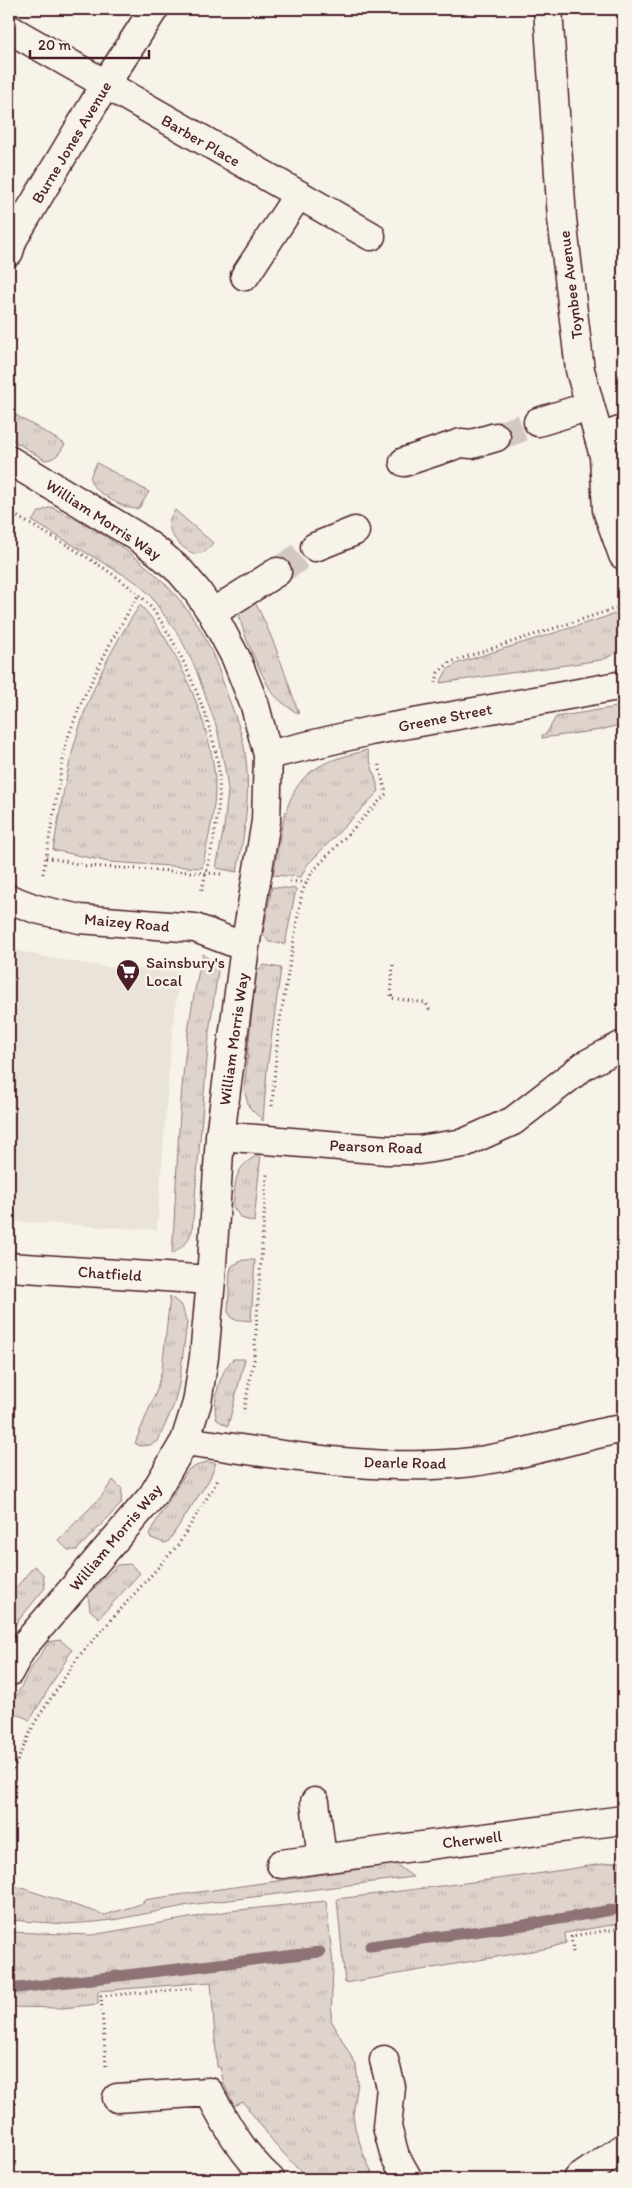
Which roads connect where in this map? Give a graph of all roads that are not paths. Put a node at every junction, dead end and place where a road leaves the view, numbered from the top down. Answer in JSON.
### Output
{"nodes":[{"id":1,"x":154,"y":9,"type":"edge"},
{"id":2,"x":548,"y":9,"type":"edge"},
{"id":3,"x":9,"y":29,"type":"edge"},
{"id":4,"x":105,"y":85,"type":"junction"},
{"id":5,"x":298,"y":195,"type":"junction"},
{"id":6,"x":371,"y":236,"type":"dead end"},
{"id":7,"x":9,"y":252,"type":"edge"},
{"id":8,"x":245,"y":276,"type":"dead end"},
{"id":9,"x":590,"y":406,"type":"junction"},
{"id":10,"x":538,"y":422,"type":"tunnel mouth"},
{"id":11,"x":611,"y":434,"type":"edge"},
{"id":12,"x":496,"y":437,"type":"tunnel mouth"},
{"id":13,"x":9,"y":460,"type":"edge"},
{"id":14,"x":404,"y":462,"type":"dead end"},
{"id":15,"x":354,"y":531,"type":"dead end"},
{"id":16,"x":315,"y":547,"type":"tunnel mouth"},
{"id":17,"x":623,"y":555,"type":"edge"},
{"id":18,"x":277,"y":572,"type":"tunnel mouth"},
{"id":19,"x":212,"y":613,"type":"junction"},
{"id":20,"x":623,"y":685,"type":"edge"},
{"id":21,"x":268,"y":755,"type":"junction"},
{"id":22,"x":9,"y":899,"type":"edge"},
{"id":23,"x":245,"y":947,"type":"junction"},
{"id":24,"x":623,"y":1045,"type":"edge"},
{"id":25,"x":220,"y":1136,"type":"junction"},
{"id":26,"x":9,"y":1267,"type":"edge"},
{"id":27,"x":211,"y":1280,"type":"junction"},
{"id":28,"x":623,"y":1429,"type":"edge"},
{"id":29,"x":185,"y":1441,"type":"junction"},
{"id":30,"x":9,"y":1672,"type":"edge"},
{"id":31,"x":315,"y":1802,"type":"dead end"},
{"id":32,"x":623,"y":1820,"type":"edge"},
{"id":33,"x":322,"y":1858,"type":"junction"},
{"id":34,"x":281,"y":1864,"type":"dead end"},
{"id":35,"x":384,"y":2060,"type":"dead end"},
{"id":36,"x":117,"y":2098,"type":"road end"},
{"id":37,"x":623,"y":2148,"type":"edge"},
{"id":38,"x":270,"y":2179,"type":"edge"},
{"id":39,"x":408,"y":2179,"type":"edge"},
{"id":40,"x":578,"y":2179,"type":"edge"}],
"edges":[{"from":1,"to":4,"type":"street","name":"Burne Jones Avenue"},
{"from":2,"to":9,"type":"street","name":"Toynbee Avenue"},
{"from":3,"to":4,"type":"street","name":"Barber Place"},
{"from":4,"to":5,"type":"street","name":"Barber Place"},
{"from":4,"to":7,"type":"street","name":"Burne Jones Avenue"},
{"from":5,"to":6,"type":"street","name":"Barber Place"},
{"from":5,"to":8,"type":"street"},
{"from":9,"to":10,"type":"street"},
{"from":9,"to":11,"type":"street","name":"Toynbee Avenue"},
{"from":11,"to":17,"type":"street","name":"Toynbee Avenue"},
{"from":12,"to":14,"type":"street"},
{"from":13,"to":19,"type":"street","name":"William Morris Way"},
{"from":15,"to":16,"type":"street"},
{"from":18,"to":19,"type":"street"},
{"from":19,"to":21,"type":"street","name":"William Morris Way"},
{"from":20,"to":21,"type":"street","name":"Greene Street"},
{"from":21,"to":23,"type":"street","name":"William Morris Way"},
{"from":22,"to":23,"type":"street","name":"Maizey Road"},
{"from":23,"to":25,"type":"street","name":"William Morris Way"},
{"from":24,"to":25,"type":"street","name":"Pearson Road"},
{"from":25,"to":27,"type":"street","name":"William Morris Way"},
{"from":26,"to":27,"type":"street","name":"Chatfield"},
{"from":27,"to":29,"type":"street","name":"William Morris Way"},
{"from":28,"to":29,"type":"street","name":"Dearle Road"},
{"from":29,"to":30,"type":"street","name":"William Morris Way"},
{"from":31,"to":33,"type":"street"},
{"from":32,"to":33,"type":"street","name":"Cherwell"},
{"from":33,"to":34,"type":"street","name":"Cherwell"},
{"from":35,"to":39,"type":"street"},
{"from":36,"to":38,"type":"street"},
{"from":37,"to":40,"type":"street"}]}
